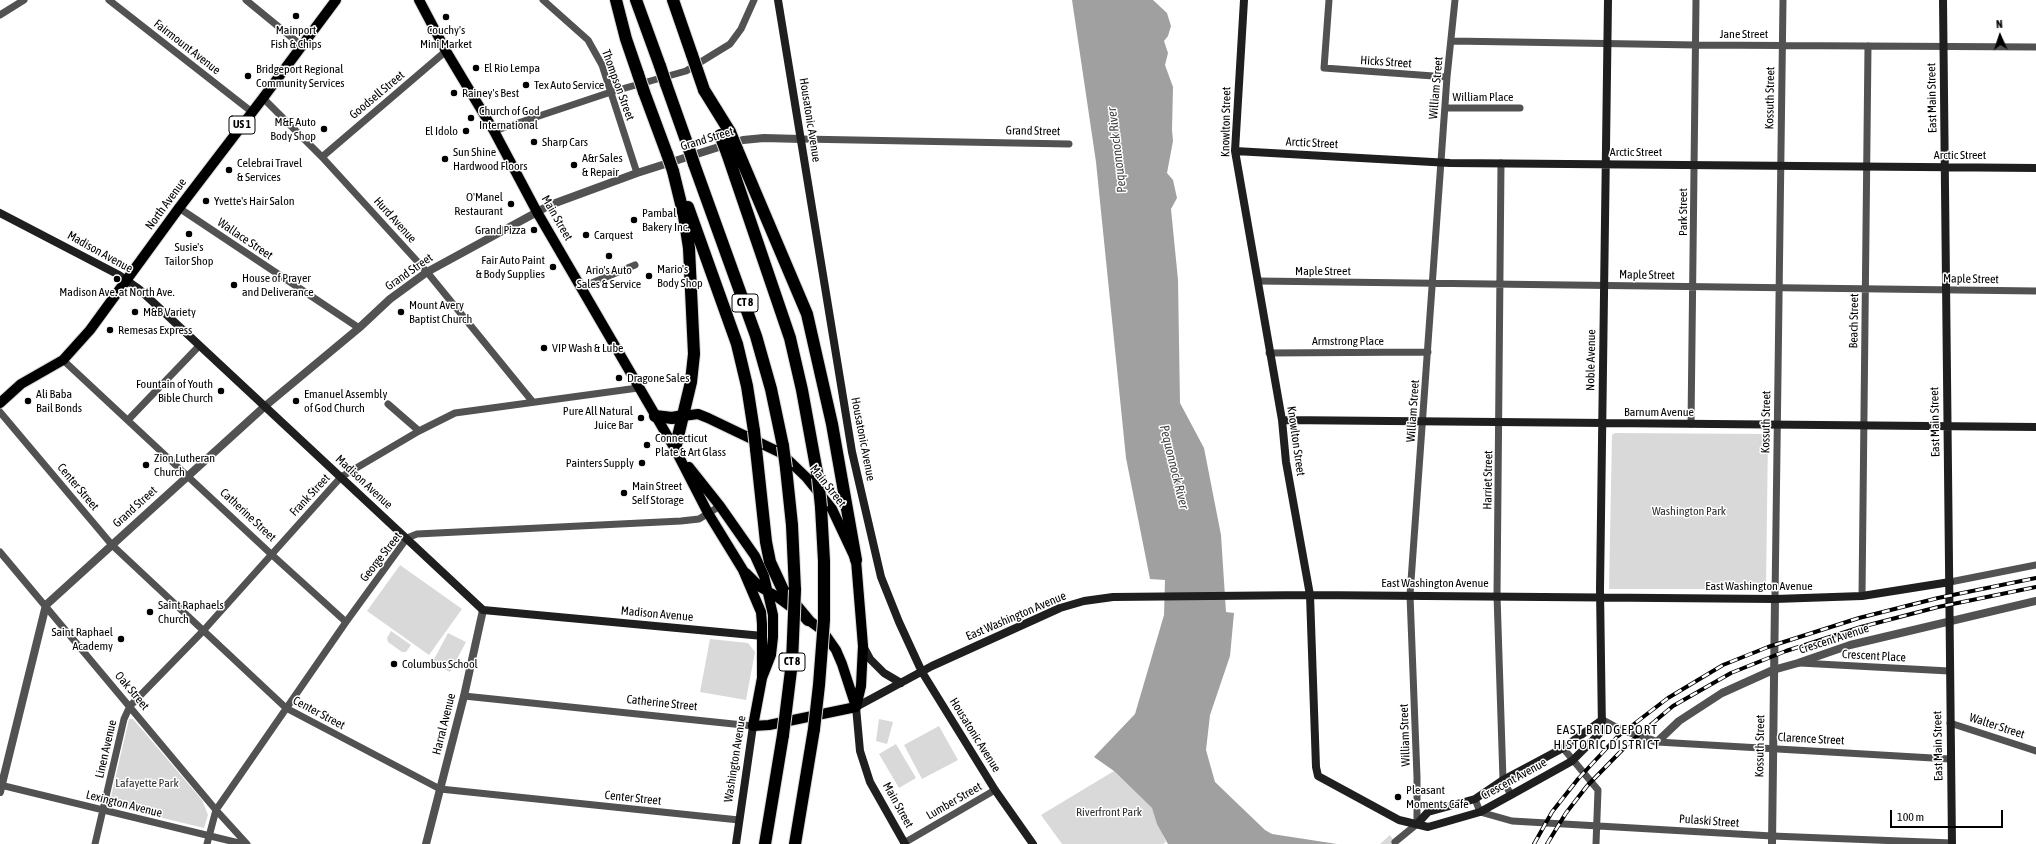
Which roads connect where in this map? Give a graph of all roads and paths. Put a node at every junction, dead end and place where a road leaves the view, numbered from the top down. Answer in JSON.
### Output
{"nodes":[{"id":1,"x":24,"y":0,"type":"edge"},
{"id":2,"x":109,"y":0,"type":"edge"},
{"id":3,"x":246,"y":0,"type":"edge"},
{"id":4,"x":336,"y":0,"type":"edge"},
{"id":5,"x":419,"y":0,"type":"edge"},
{"id":6,"x":543,"y":0,"type":"edge"},
{"id":7,"x":616,"y":0,"type":"edge"},
{"id":8,"x":636,"y":0,"type":"edge"},
{"id":9,"x":673,"y":0,"type":"edge"},
{"id":10,"x":754,"y":0,"type":"edge"},
{"id":11,"x":778,"y":0,"type":"edge"},
{"id":12,"x":1244,"y":0,"type":"edge"},
{"id":13,"x":1329,"y":0,"type":"edge"},
{"id":14,"x":1455,"y":0,"type":"edge"},
{"id":15,"x":1608,"y":0,"type":"edge"},
{"id":16,"x":1696,"y":0,"type":"edge"},
{"id":17,"x":1783,"y":0,"type":"edge"},
{"id":18,"x":1943,"y":0,"type":"edge"},
{"id":19,"x":0,"y":15,"type":"edge"},
{"id":20,"x":1452,"y":41,"type":"junction"},
{"id":21,"x":1607,"y":44,"type":"junction"},
{"id":22,"x":1696,"y":45,"type":"junction"},
{"id":23,"x":1783,"y":45,"type":"junction"},
{"id":24,"x":302,"y":46,"type":"junction"},
{"id":25,"x":1868,"y":46,"type":"junction"},
{"id":26,"x":2036,"y":46,"type":"edge"},
{"id":27,"x":1943,"y":47,"type":"junction"},
{"id":28,"x":446,"y":51,"type":"junction"},
{"id":29,"x":1447,"y":78,"type":"junction"},
{"id":30,"x":610,"y":92,"type":"junction"},
{"id":31,"x":263,"y":98,"type":"junction"},
{"id":32,"x":1446,"y":108,"type":"junction"},
{"id":33,"x":1520,"y":108,"type":"dead end"},
{"id":34,"x":252,"y":112,"type":"junction"},
{"id":35,"x":494,"y":131,"type":"junction"},
{"id":36,"x":801,"y":139,"type":"junction"},
{"id":37,"x":1068,"y":144,"type":"dead end"},
{"id":38,"x":732,"y":151,"type":"junction"},
{"id":39,"x":1235,"y":151,"type":"junction"},
{"id":40,"x":322,"y":156,"type":"junction"},
{"id":41,"x":1441,"y":162,"type":"junction"},
{"id":42,"x":1501,"y":163,"type":"junction"},
{"id":43,"x":1605,"y":164,"type":"junction"},
{"id":44,"x":1694,"y":165,"type":"junction"},
{"id":45,"x":1780,"y":165,"type":"junction"},
{"id":46,"x":1866,"y":166,"type":"junction"},
{"id":47,"x":1945,"y":167,"type":"junction"},
{"id":48,"x":2036,"y":168,"type":"edge"},
{"id":49,"x":673,"y":171,"type":"junction"},
{"id":50,"x":636,"y":173,"type":"junction"},
{"id":51,"x":179,"y":208,"type":"junction"},
{"id":52,"x":537,"y":212,"type":"junction"},
{"id":53,"x":0,"y":213,"type":"edge"},
{"id":54,"x":635,"y":265,"type":"dead end"},
{"id":55,"x":427,"y":272,"type":"junction"},
{"id":56,"x":127,"y":280,"type":"junction"},
{"id":57,"x":1258,"y":281,"type":"junction"},
{"id":58,"x":1434,"y":283,"type":"junction"},
{"id":59,"x":1500,"y":284,"type":"junction"},
{"id":60,"x":1603,"y":285,"type":"junction"},
{"id":61,"x":1693,"y":286,"type":"junction"},
{"id":62,"x":582,"y":287,"type":"junction"},
{"id":63,"x":1780,"y":287,"type":"junction"},
{"id":64,"x":1866,"y":287,"type":"junction"},
{"id":65,"x":1946,"y":290,"type":"junction"},
{"id":66,"x":2036,"y":291,"type":"edge"},
{"id":67,"x":359,"y":328,"type":"junction"},
{"id":68,"x":199,"y":346,"type":"junction"},
{"id":69,"x":1269,"y":352,"type":"junction"},
{"id":70,"x":1428,"y":352,"type":"junction"},
{"id":71,"x":63,"y":360,"type":"junction"},
{"id":72,"x":638,"y":388,"type":"junction"},
{"id":73,"x":1,"y":398,"type":"edge"},
{"id":74,"x":532,"y":401,"type":"junction"},
{"id":75,"x":388,"y":404,"type":"dead end"},
{"id":76,"x":264,"y":407,"type":"junction"},
{"id":77,"x":0,"y":412,"type":"edge"},
{"id":78,"x":656,"y":416,"type":"junction"},
{"id":79,"x":683,"y":416,"type":"junction"},
{"id":80,"x":128,"y":420,"type":"junction"},
{"id":81,"x":1282,"y":420,"type":"junction"},
{"id":82,"x":1423,"y":421,"type":"junction"},
{"id":83,"x":1500,"y":422,"type":"junction"},
{"id":84,"x":1602,"y":424,"type":"junction"},
{"id":85,"x":1691,"y":424,"type":"junction"},
{"id":86,"x":1778,"y":426,"type":"junction"},
{"id":87,"x":1864,"y":426,"type":"junction"},
{"id":88,"x":1948,"y":427,"type":"junction"},
{"id":89,"x":2036,"y":427,"type":"edge"},
{"id":90,"x":419,"y":431,"type":"junction"},
{"id":91,"x":675,"y":449,"type":"junction"},
{"id":92,"x":187,"y":476,"type":"junction"},
{"id":93,"x":341,"y":478,"type":"junction"},
{"id":94,"x":720,"y":506,"type":"junction"},
{"id":95,"x":708,"y":513,"type":"junction"},
{"id":96,"x":407,"y":538,"type":"junction"},
{"id":97,"x":112,"y":545,"type":"junction"},
{"id":98,"x":0,"y":552,"type":"edge"},
{"id":99,"x":271,"y":554,"type":"junction"},
{"id":100,"x":856,"y":560,"type":"junction"},
{"id":101,"x":2036,"y":566,"type":"edge"},
{"id":102,"x":743,"y":570,"type":"junction"},
{"id":103,"x":1950,"y":582,"type":"junction"},
{"id":104,"x":767,"y":591,"type":"junction"},
{"id":105,"x":1310,"y":595,"type":"junction"},
{"id":106,"x":1410,"y":595,"type":"junction"},
{"id":107,"x":1497,"y":596,"type":"junction"},
{"id":108,"x":1862,"y":596,"type":"junction"},
{"id":109,"x":1600,"y":597,"type":"junction"},
{"id":110,"x":1775,"y":599,"type":"junction"},
{"id":111,"x":2036,"y":601,"type":"edge"},
{"id":112,"x":46,"y":605,"type":"junction"},
{"id":113,"x":483,"y":610,"type":"junction"},
{"id":114,"x":808,"y":620,"type":"junction"},
{"id":115,"x":1950,"y":620,"type":"junction"},
{"id":116,"x":346,"y":622,"type":"junction"},
{"id":117,"x":203,"y":631,"type":"junction"},
{"id":118,"x":763,"y":636,"type":"junction"},
{"id":119,"x":773,"y":636,"type":"joint"},
{"id":120,"x":863,"y":646,"type":"junction"},
{"id":121,"x":1798,"y":663,"type":"junction"},
{"id":122,"x":1773,"y":670,"type":"junction"},
{"id":123,"x":922,"y":672,"type":"junction"},
{"id":124,"x":1949,"y":672,"type":"junction"},
{"id":125,"x":762,"y":678,"type":"junction"},
{"id":126,"x":901,"y":683,"type":"junction"},
{"id":127,"x":464,"y":696,"type":"junction"},
{"id":128,"x":130,"y":706,"type":"junction"},
{"id":129,"x":856,"y":707,"type":"junction"},
{"id":130,"x":286,"y":708,"type":"junction"},
{"id":131,"x":1602,"y":720,"type":"junction"},
{"id":132,"x":1950,"y":723,"type":"junction"},
{"id":133,"x":753,"y":726,"type":"junction"},
{"id":134,"x":1658,"y":742,"type":"junction"},
{"id":135,"x":1563,"y":748,"type":"junction"},
{"id":136,"x":1772,"y":749,"type":"junction"},
{"id":137,"x":2036,"y":750,"type":"edge"},
{"id":138,"x":1950,"y":759,"type":"junction"},
{"id":139,"x":1572,"y":761,"type":"junction"},
{"id":140,"x":1503,"y":780,"type":"junction"},
{"id":141,"x":0,"y":787,"type":"edge"},
{"id":142,"x":440,"y":789,"type":"junction"},
{"id":143,"x":995,"y":790,"type":"junction"},
{"id":144,"x":1511,"y":795,"type":"junction"},
{"id":145,"x":1475,"y":799,"type":"junction"},
{"id":146,"x":216,"y":810,"type":"junction"},
{"id":147,"x":103,"y":811,"type":"junction"},
{"id":148,"x":1480,"y":812,"type":"junction"},
{"id":149,"x":739,"y":820,"type":"junction"},
{"id":150,"x":1417,"y":824,"type":"junction"},
{"id":151,"x":1597,"y":826,"type":"junction"},
{"id":152,"x":208,"y":840,"type":"edge"},
{"id":153,"x":1772,"y":840,"type":"edge"},
{"id":154,"x":1395,"y":842,"type":"dead end"},
{"id":155,"x":904,"y":843,"type":"edge"},
{"id":156,"x":1952,"y":843,"type":"edge"},
{"id":157,"x":95,"y":844,"type":"edge"},
{"id":158,"x":243,"y":844,"type":"edge"},
{"id":159,"x":247,"y":844,"type":"edge"},
{"id":160,"x":426,"y":844,"type":"edge"},
{"id":161,"x":736,"y":844,"type":"edge"},
{"id":162,"x":765,"y":844,"type":"edge"},
{"id":163,"x":795,"y":844,"type":"edge"},
{"id":164,"x":1033,"y":844,"type":"edge"},
{"id":165,"x":1596,"y":844,"type":"edge"}],
"edges":[{"from":1,"to":19,"type":"street"},
{"from":2,"to":34,"type":"street","name":"Fairmount Avenue"},
{"from":3,"to":24,"type":"street"},
{"from":4,"to":24,"type":"main road","name":"North Avenue","number":"US 1"},
{"from":5,"to":28,"type":"main road","name":"Main Street"},
{"from":6,"to":30,"type":"street","name":"Thompson Street"},
{"from":7,"to":49,"type":"highway","bridge":true},
{"from":8,"to":162,"type":"highway","number":"CT 8","bridge":true},
{"from":9,"to":38,"type":"highway","bridge":true},
{"from":10,"to":30,"type":"street"},
{"from":11,"to":36,"type":"main road","name":"Housatonic Avenue"},
{"from":12,"to":39,"type":"main road","name":"Knowlton Street"},
{"from":13,"to":29,"type":"street","name":"Hicks Street"},
{"from":14,"to":20,"type":"street","name":"William Street"},
{"from":15,"to":21,"type":"main road","name":"Noble Avenue"},
{"from":16,"to":22,"type":"street","name":"Park Street"},
{"from":17,"to":23,"type":"street","name":"Kossuth Street"},
{"from":18,"to":27,"type":"main road","name":"East Main Street"},
{"from":20,"to":21,"type":"street","name":"Jane Street"},
{"from":20,"to":29,"type":"street","name":"William Street"},
{"from":21,"to":22,"type":"street","name":"Jane Street"},
{"from":21,"to":43,"type":"main road","name":"Noble Avenue"},
{"from":22,"to":23,"type":"street","name":"Jane Street"},
{"from":22,"to":44,"type":"street","name":"Park Street"},
{"from":23,"to":25,"type":"street","name":"Jane Street"},
{"from":23,"to":45,"type":"street","name":"Kossuth Street"},
{"from":24,"to":31,"type":"main road","name":"North Avenue","number":"US 1"},
{"from":25,"to":27,"type":"street","name":"Jane Street"},
{"from":25,"to":46,"type":"street","name":"Beach Street"},
{"from":26,"to":27,"type":"street","name":"Jane Street"},
{"from":27,"to":47,"type":"main road","name":"East Main Street"},
{"from":28,"to":35,"type":"main road","name":"Main Street"},
{"from":28,"to":40,"type":"street","name":"Goodsell Street"},
{"from":29,"to":32,"type":"street","name":"William Street"},
{"from":30,"to":35,"type":"street"},
{"from":30,"to":50,"type":"street","name":"Thompson Street"},
{"from":31,"to":34,"type":"main road","name":"North Avenue","number":"US 1"},
{"from":31,"to":40,"type":"street","name":"Hurd Avenue"},
{"from":32,"to":33,"type":"street","name":"William Place"},
{"from":32,"to":41,"type":"street","name":"William Street"},
{"from":34,"to":51,"type":"main road","name":"North Avenue","number":"US 1"},
{"from":35,"to":52,"type":"main road","name":"Main Street"},
{"from":36,"to":37,"type":"street","name":"Grand Street"},
{"from":36,"to":50,"type":"street","name":"Grand Street"},
{"from":36,"to":123,"type":"main road","name":"Housatonic Avenue"},
{"from":38,"to":100,"type":"highway"},
{"from":38,"to":163,"type":"highway","number":"CT 8","bridge":true},
{"from":39,"to":41,"type":"main road","name":"Arctic Street"},
{"from":39,"to":57,"type":"main road","name":"Knowlton Street"},
{"from":40,"to":55,"type":"street","name":"Hurd Avenue"},
{"from":41,"to":42,"type":"main road","name":"Arctic Street"},
{"from":41,"to":58,"type":"street","name":"William Street"},
{"from":42,"to":43,"type":"main road","name":"Arctic Street"},
{"from":42,"to":59,"type":"street","name":"Harriet Street"},
{"from":43,"to":44,"type":"main road","name":"Arctic Street"},
{"from":43,"to":60,"type":"main road","name":"Noble Avenue"},
{"from":44,"to":45,"type":"main road","name":"Arctic Street"},
{"from":44,"to":61,"type":"street","name":"Park Street"},
{"from":45,"to":46,"type":"main road","name":"Arctic Street"},
{"from":45,"to":63,"type":"street","name":"Kossuth Street"},
{"from":46,"to":47,"type":"main road","name":"Arctic Street"},
{"from":46,"to":64,"type":"street","name":"Beach Street"},
{"from":47,"to":48,"type":"main road","name":"Arctic Street"},
{"from":47,"to":65,"type":"main road","name":"East Main Street"},
{"from":49,"to":79,"type":"highway"},
{"from":49,"to":114,"type":"highway","bridge":true},
{"from":50,"to":52,"type":"street","name":"Grand Street"},
{"from":51,"to":56,"type":"main road","name":"North Avenue","number":"US 1"},
{"from":51,"to":67,"type":"street","name":"Wallace Street"},
{"from":52,"to":55,"type":"street","name":"Grand Street"},
{"from":52,"to":62,"type":"main road","name":"Main Street"},
{"from":53,"to":56,"type":"main road","name":"Madison Avenue"},
{"from":54,"to":62,"type":"street"},
{"from":55,"to":67,"type":"street","name":"Grand Street"},
{"from":55,"to":74,"type":"street","name":"Hurd Avenue"},
{"from":56,"to":68,"type":"main road","name":"Madison Avenue"},
{"from":56,"to":71,"type":"main road","name":"North Avenue","number":"US 1"},
{"from":57,"to":58,"type":"street","name":"Maple Street"},
{"from":57,"to":69,"type":"main road","name":"Knowlton Street"},
{"from":58,"to":59,"type":"street","name":"Maple Street"},
{"from":58,"to":70,"type":"street","name":"William Street"},
{"from":59,"to":60,"type":"street","name":"Maple Street"},
{"from":59,"to":83,"type":"street","name":"Harriet Street"},
{"from":60,"to":61,"type":"street","name":"Maple Street"},
{"from":60,"to":84,"type":"main road","name":"Noble Avenue"},
{"from":61,"to":63,"type":"street","name":"Maple Street"},
{"from":61,"to":85,"type":"street","name":"Park Street"},
{"from":62,"to":72,"type":"main road","name":"Main Street"},
{"from":63,"to":64,"type":"street","name":"Maple Street"},
{"from":63,"to":86,"type":"street","name":"Kossuth Street"},
{"from":64,"to":65,"type":"street","name":"Maple Street"},
{"from":64,"to":87,"type":"street","name":"Beach Street"},
{"from":65,"to":66,"type":"street","name":"Maple Street"},
{"from":65,"to":88,"type":"main road","name":"East Main Street"},
{"from":67,"to":76,"type":"street","name":"Grand Street"},
{"from":68,"to":76,"type":"main road","name":"Madison Avenue"},
{"from":68,"to":80,"type":"street"},
{"from":69,"to":70,"type":"street","name":"Armstrong Place"},
{"from":69,"to":81,"type":"main road","name":"Knowlton Street"},
{"from":70,"to":82,"type":"street","name":"William Street"},
{"from":71,"to":73,"type":"main road","name":"North Avenue","number":"US 1"},
{"from":71,"to":80,"type":"street","name":"Catherine Street"},
{"from":72,"to":74,"type":"street","name":"Frank Street"},
{"from":72,"to":78,"type":"main road","name":"Main Street"},
{"from":74,"to":90,"type":"street","name":"Frank Street"},
{"from":75,"to":90,"type":"street"},
{"from":76,"to":92,"type":"street","name":"Grand Street"},
{"from":76,"to":93,"type":"main road","name":"Madison Avenue"},
{"from":77,"to":97,"type":"street","name":"Center Street"},
{"from":78,"to":79,"type":"highway"},
{"from":78,"to":91,"type":"main road","name":"Main Street"},
{"from":79,"to":91,"type":"highway"},
{"from":79,"to":100,"type":"main road","name":"Main Street"},
{"from":80,"to":92,"type":"street","name":"Catherine Street"},
{"from":81,"to":82,"type":"main road","name":"Barnum Avenue"},
{"from":81,"to":105,"type":"main road","name":"Knowlton Street"},
{"from":82,"to":83,"type":"main road","name":"Barnum Avenue"},
{"from":82,"to":106,"type":"street","name":"William Street"},
{"from":83,"to":84,"type":"main road","name":"Barnum Avenue"},
{"from":83,"to":107,"type":"street","name":"Harriet Street"},
{"from":84,"to":85,"type":"main road","name":"Barnum Avenue"},
{"from":84,"to":109,"type":"main road","name":"Noble Avenue"},
{"from":85,"to":86,"type":"main road","name":"Barnum Avenue"},
{"from":86,"to":87,"type":"main road","name":"Barnum Avenue"},
{"from":86,"to":110,"type":"street","name":"Kossuth Street"},
{"from":87,"to":88,"type":"main road","name":"Barnum Avenue"},
{"from":87,"to":108,"type":"street","name":"Beach Street"},
{"from":88,"to":89,"type":"main road","name":"Barnum Avenue"},
{"from":88,"to":103,"type":"main road","name":"East Main Street"},
{"from":90,"to":93,"type":"street","name":"Frank Street"},
{"from":91,"to":94,"type":"main road","name":"Main Street"},
{"from":91,"to":95,"type":"main road","name":"Main Street"},
{"from":92,"to":97,"type":"street","name":"Grand Street"},
{"from":92,"to":99,"type":"street","name":"Catherine Street"},
{"from":93,"to":96,"type":"main road","name":"Madison Avenue"},
{"from":93,"to":99,"type":"street","name":"Frank Street"},
{"from":94,"to":95,"type":"street","name":"George Street"},
{"from":94,"to":104,"type":"main road","name":"Main Street"},
{"from":95,"to":96,"type":"street","name":"George Street"},
{"from":95,"to":102,"type":"main road","name":"Main Street"},
{"from":96,"to":113,"type":"main road","name":"Madison Avenue"},
{"from":96,"to":116,"type":"street","name":"George Street"},
{"from":97,"to":112,"type":"street","name":"Grand Street"},
{"from":97,"to":117,"type":"street","name":"Center Street"},
{"from":98,"to":112,"type":"street","name":"Oak Street"},
{"from":99,"to":116,"type":"street","name":"Catherine Street"},
{"from":99,"to":117,"type":"street","name":"Frank Street"},
{"from":100,"to":120,"type":"main road","name":"Main Street"},
{"from":101,"to":103,"type":"street","name":"East Washington Avenue"},
{"from":102,"to":104,"type":"main road","name":"Main Street"},
{"from":102,"to":118,"type":"main road","name":"Main Street"},
{"from":103,"to":108,"type":"main road","name":"East Washington Avenue"},
{"from":103,"to":115,"type":"main road","name":"East Main Street"},
{"from":104,"to":114,"type":"main road","name":"Main Street"},
{"from":104,"to":119,"type":"main road","name":"Main Street"},
{"from":105,"to":106,"type":"main road","name":"East Washington Avenue"},
{"from":105,"to":123,"type":"main road","name":"East Washington Avenue"},
{"from":105,"to":150,"type":"main road","name":"Knowlton Street"},
{"from":106,"to":107,"type":"main road","name":"East Washington Avenue"},
{"from":106,"to":150,"type":"street","name":"William Street"},
{"from":107,"to":109,"type":"main road","name":"East Washington Avenue"},
{"from":107,"to":140,"type":"street","name":"Harriet Street"},
{"from":108,"to":110,"type":"main road","name":"East Washington Avenue"},
{"from":109,"to":110,"type":"main road","name":"East Washington Avenue"},
{"from":109,"to":131,"type":"main road","name":"Noble Avenue"},
{"from":110,"to":122,"type":"street","name":"Kossuth Street"},
{"from":111,"to":115,"type":"street","name":"Crescent Avenue"},
{"from":112,"to":128,"type":"street","name":"Oak Street"},
{"from":112,"to":141,"type":"street"},
{"from":113,"to":118,"type":"main road","name":"Madison Avenue"},
{"from":113,"to":127,"type":"street","name":"Harral Avenue"},
{"from":114,"to":129,"type":"main road","name":"Main Street"},
{"from":115,"to":121,"type":"street","name":"Crescent Avenue"},
{"from":115,"to":124,"type":"main road","name":"East Main Street"},
{"from":116,"to":130,"type":"street","name":"George Street"},
{"from":117,"to":128,"type":"street","name":"Frank Street"},
{"from":117,"to":130,"type":"street","name":"Center Street"},
{"from":118,"to":125,"type":"main road","name":"Washington Avenue"},
{"from":119,"to":125,"type":"main road","name":"Washington Avenue"},
{"from":120,"to":126,"type":"main road","name":"Main Street"},
{"from":120,"to":129,"type":"main road","name":"Main Street"},
{"from":121,"to":122,"type":"street","name":"Crescent Avenue"},
{"from":121,"to":124,"type":"street","name":"Crescent Place"},
{"from":122,"to":134,"type":"street","name":"Crescent Avenue"},
{"from":122,"to":136,"type":"street","name":"Kossuth Street"},
{"from":123,"to":126,"type":"main road","name":"East Washington Avenue"},
{"from":123,"to":143,"type":"main road","name":"Housatonic Avenue"},
{"from":124,"to":132,"type":"main road","name":"East Main Street"},
{"from":125,"to":133,"type":"main road","name":"Washington Avenue"},
{"from":126,"to":129,"type":"main road","name":"East Washington Avenue"},
{"from":127,"to":133,"type":"street","name":"Catherine Street"},
{"from":127,"to":142,"type":"street","name":"Harral Avenue"},
{"from":128,"to":146,"type":"street","name":"Oak Street"},
{"from":128,"to":147,"type":"street","name":"Linen Avenue"},
{"from":129,"to":133,"type":"main road","name":"Catherine Street"},
{"from":129,"to":155,"type":"main road","name":"Main Street"},
{"from":130,"to":142,"type":"street","name":"Center Street"},
{"from":130,"to":146,"type":"street","name":"George Street"},
{"from":131,"to":134,"type":"street","name":"Clarence Street"},
{"from":131,"to":135,"type":"main road","name":"Crescent Avenue"},
{"from":131,"to":139,"type":"main road","name":"Crescent Avenue"},
{"from":132,"to":137,"type":"street","name":"Walter Street"},
{"from":132,"to":138,"type":"main road","name":"East Main Street"},
{"from":133,"to":149,"type":"main road","name":"Washington Avenue"},
{"from":134,"to":136,"type":"street","name":"Clarence Street"},
{"from":135,"to":139,"type":"street"},
{"from":135,"to":140,"type":"main road","name":"Crescent Avenue"},
{"from":136,"to":138,"type":"street","name":"Clarence Street"},
{"from":136,"to":153,"type":"street","name":"Kossuth Street"},
{"from":138,"to":156,"type":"main road","name":"East Main Street"},
{"from":139,"to":144,"type":"main road","name":"Crescent Avenue"},
{"from":139,"to":151,"type":"street"},
{"from":140,"to":144,"type":"street","name":"Harriet Street"},
{"from":140,"to":145,"type":"main road","name":"Crescent Avenue"},
{"from":141,"to":147,"type":"street","name":"Lexington Avenue"},
{"from":142,"to":149,"type":"street","name":"Center Street"},
{"from":142,"to":160,"type":"street","name":"Harral Avenue"},
{"from":143,"to":155,"type":"street","name":"Lumber Street"},
{"from":143,"to":164,"type":"main road","name":"Housatonic Avenue"},
{"from":144,"to":148,"type":"main road","name":"Crescent Avenue"},
{"from":145,"to":148,"type":"street"},
{"from":145,"to":150,"type":"main road","name":"Crescent Avenue"},
{"from":146,"to":152,"type":"street","name":"George Street"},
{"from":146,"to":159,"type":"street","name":"Oak Street"},
{"from":147,"to":152,"type":"street","name":"Lexington Avenue"},
{"from":147,"to":157,"type":"street","name":"Linen Avenue"},
{"from":148,"to":150,"type":"main road","name":"Crescent Avenue"},
{"from":148,"to":151,"type":"street","name":"Pulaski Street"},
{"from":149,"to":161,"type":"main road","name":"Washington Avenue"},
{"from":150,"to":154,"type":"street"},
{"from":151,"to":153,"type":"street","name":"Pulaski Street"},
{"from":151,"to":165,"type":"street"},
{"from":152,"to":158,"type":"street","name":"Lexington Avenue"},
{"from":153,"to":156,"type":"street","name":"Pulaski Street"}]}
